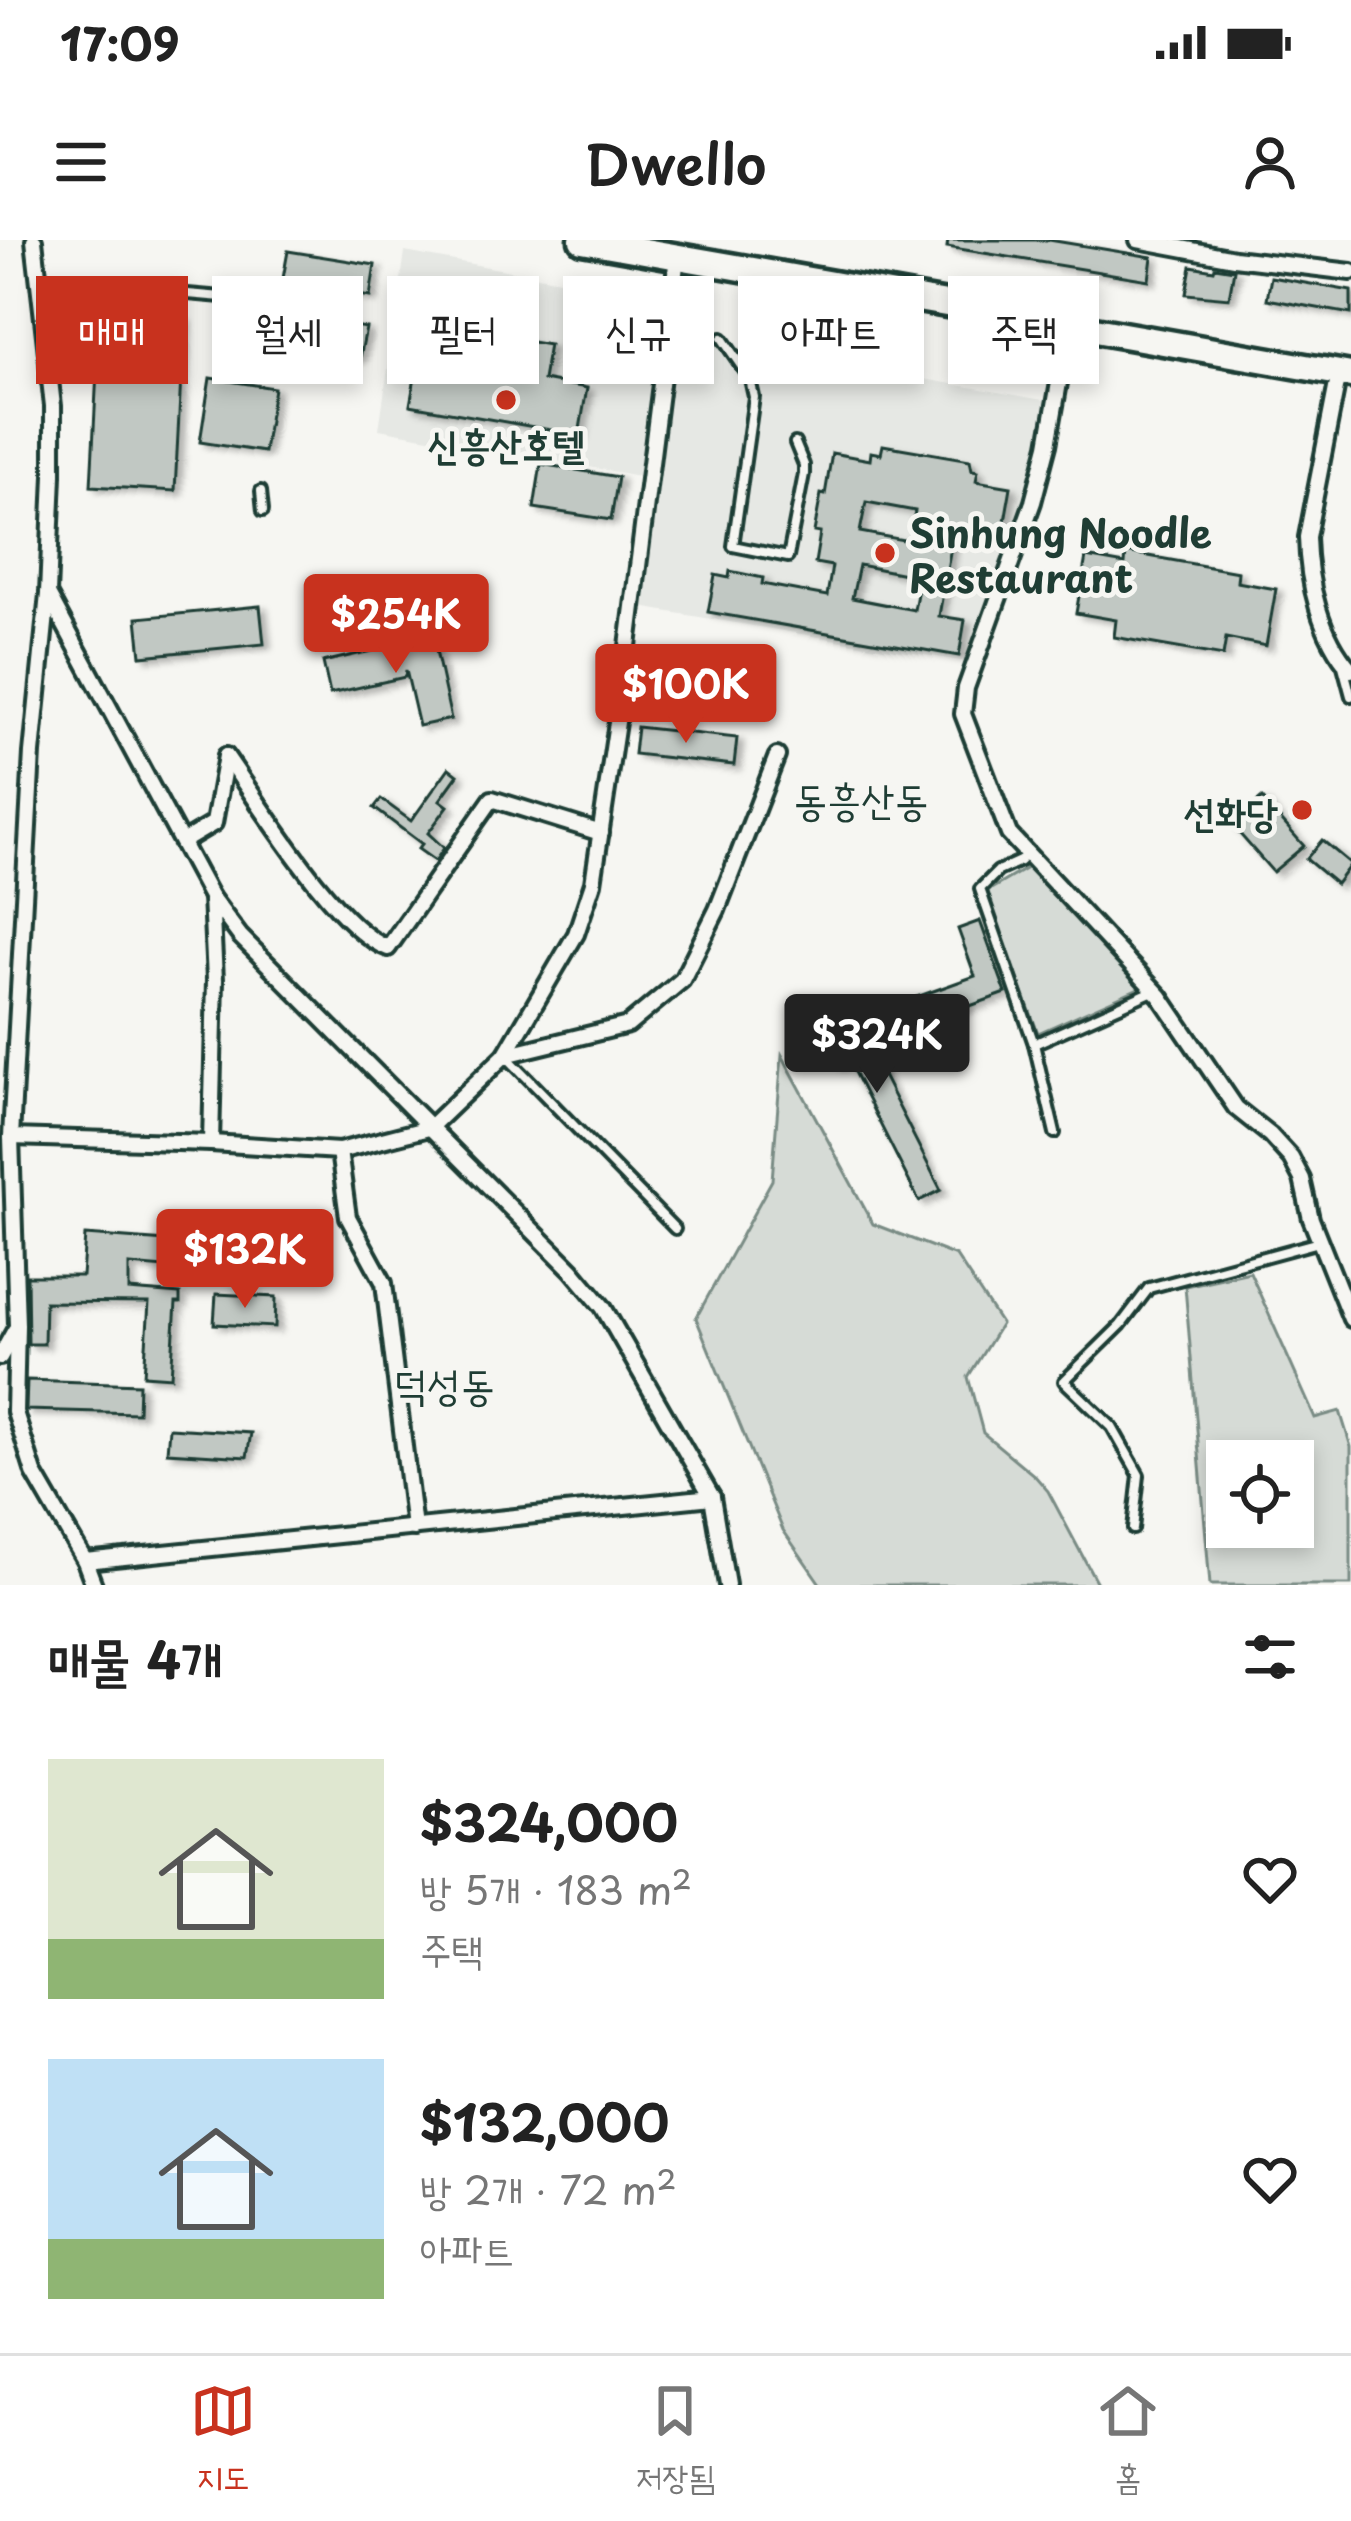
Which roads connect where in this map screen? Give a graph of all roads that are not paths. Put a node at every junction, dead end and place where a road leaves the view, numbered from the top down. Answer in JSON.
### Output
{"nodes":[{"id":1,"x":34,"y":240,"type":"edge"},
{"id":2,"x":582,"y":240,"type":"edge"},
{"id":3,"x":1138,"y":240,"type":"edge"},
{"id":4,"x":677,"y":257,"type":"junction"},
{"id":5,"x":1351,"y":272,"type":"edge"},
{"id":6,"x":39,"y":276,"type":"edge"},
{"id":7,"x":948,"y":305,"type":"edge"},
{"id":8,"x":1099,"y":331,"type":"edge"},
{"id":9,"x":722,"y":338,"type":"dead end"},
{"id":10,"x":1345,"y":374,"type":"edge"},
{"id":11,"x":51,"y":384,"type":"edge"},
{"id":12,"x":1059,"y":384,"type":"edge"},
{"id":13,"x":795,"y":443,"type":"dead end"},
{"id":14,"x":262,"y":491,"type":"dead end"},
{"id":15,"x":263,"y":511,"type":"dead end"},
{"id":16,"x":48,"y":593,"type":"junction"},
{"id":17,"x":1346,"y":665,"type":"edge"},
{"id":18,"x":1351,"y":696,"type":"edge"},
{"id":19,"x":777,"y":756,"type":"dead end"},
{"id":20,"x":601,"y":833,"type":"junction"},
{"id":21,"x":182,"y":842,"type":"junction"},
{"id":22,"x":1028,"y":853,"type":"junction"},
{"id":23,"x":211,"y":896,"type":"junction"},
{"id":24,"x":1154,"y":990,"type":"junction"},
{"id":25,"x":1034,"y":1044,"type":"junction"},
{"id":26,"x":506,"y":1055,"type":"junction"},
{"id":27,"x":428,"y":1128,"type":"junction"},
{"id":28,"x":1055,"y":1133,"type":"dead end"},
{"id":29,"x":11,"y":1137,"type":"junction"},
{"id":30,"x":211,"y":1143,"type":"junction"},
{"id":31,"x":339,"y":1151,"type":"junction"},
{"id":32,"x":6,"y":1158,"type":"edge"},
{"id":33,"x":675,"y":1229,"type":"dead end"},
{"id":34,"x":1320,"y":1242,"type":"junction"},
{"id":35,"x":1351,"y":1319,"type":"edge"},
{"id":36,"x":17,"y":1325,"type":"junction"},
{"id":37,"x":0,"y":1357,"type":"edge"},
{"id":38,"x":712,"y":1497,"type":"junction"},
{"id":39,"x":414,"y":1528,"type":"junction"},
{"id":40,"x":1133,"y":1529,"type":"dead end"},
{"id":41,"x":85,"y":1561,"type":"junction"},
{"id":42,"x":94,"y":1585,"type":"edge"},
{"id":43,"x":727,"y":1585,"type":"edge"}],
"edges":[{"from":1,"to":6,"type":"street"},
{"from":2,"to":4,"type":"highway"},
{"from":3,"to":5,"type":"street"},
{"from":4,"to":7,"type":"highway"},
{"from":4,"to":20,"type":"street"},
{"from":8,"to":10,"type":"highway"},
{"from":9,"to":13,"type":"lane"},
{"from":10,"to":17,"type":"street"},
{"from":11,"to":16,"type":"street"},
{"from":12,"to":22,"type":"street"},
{"from":14,"to":15,"type":"lane"},
{"from":16,"to":21,"type":"street"},
{"from":16,"to":29,"type":"street"},
{"from":17,"to":18,"type":"lane"},
{"from":19,"to":26,"type":"street"},
{"from":20,"to":21,"type":"street"},
{"from":20,"to":26,"type":"street"},
{"from":21,"to":23,"type":"street"},
{"from":22,"to":24,"type":"street"},
{"from":22,"to":25,"type":"lane"},
{"from":23,"to":27,"type":"street"},
{"from":23,"to":30,"type":"street"},
{"from":24,"to":25,"type":"lane"},
{"from":24,"to":34,"type":"street"},
{"from":25,"to":28,"type":"lane"},
{"from":26,"to":27,"type":"street"},
{"from":26,"to":33,"type":"lane"},
{"from":27,"to":31,"type":"street"},
{"from":27,"to":38,"type":"street"},
{"from":29,"to":30,"type":"street"},
{"from":29,"to":32,"type":"street"},
{"from":30,"to":31,"type":"street"},
{"from":31,"to":39,"type":"street"},
{"from":32,"to":36,"type":"street"},
{"from":34,"to":35,"type":"street"},
{"from":34,"to":40,"type":"lane"},
{"from":36,"to":37,"type":"street"},
{"from":36,"to":41,"type":"street"},
{"from":38,"to":39,"type":"street"},
{"from":38,"to":43,"type":"street"},
{"from":39,"to":41,"type":"street"},
{"from":41,"to":42,"type":"street"}]}
